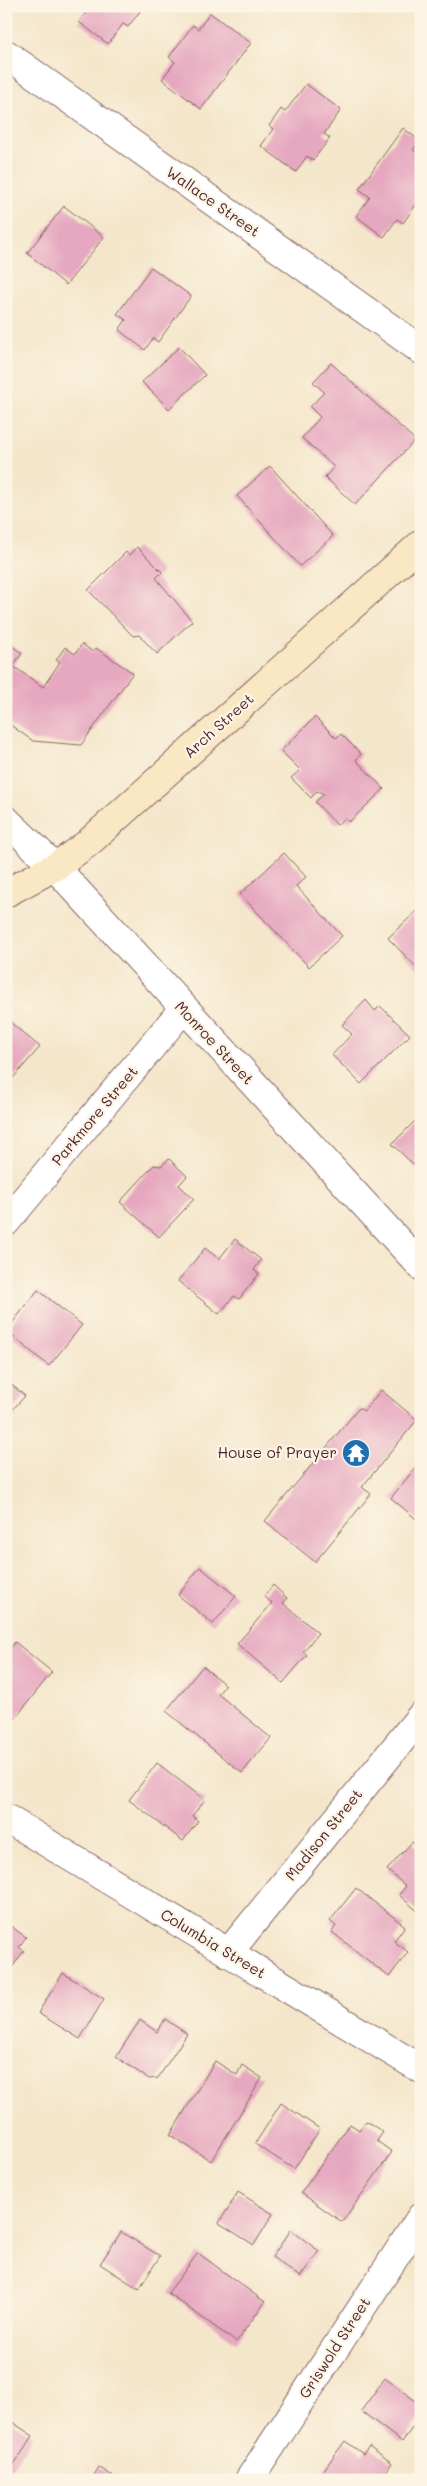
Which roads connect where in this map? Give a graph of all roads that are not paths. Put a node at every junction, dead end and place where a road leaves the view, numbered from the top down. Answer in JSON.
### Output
{"nodes":[{"id":1,"x":6,"y":54,"type":"edge"},
{"id":2,"x":421,"y":350,"type":"edge"},
{"id":3,"x":421,"y":544,"type":"edge"},
{"id":4,"x":6,"y":820,"type":"edge"},
{"id":5,"x":54,"y":866,"type":"junction"},
{"id":6,"x":6,"y":893,"type":"edge"},
{"id":7,"x":183,"y":1009,"type":"junction"},
{"id":8,"x":6,"y":1222,"type":"edge"},
{"id":9,"x":421,"y":1266,"type":"edge"},
{"id":10,"x":421,"y":1716,"type":"edge"},
{"id":11,"x":6,"y":1818,"type":"edge"},
{"id":12,"x":228,"y":1953,"type":"junction"},
{"id":13,"x":421,"y":2069,"type":"edge"},
{"id":14,"x":421,"y":2217,"type":"edge"},
{"id":15,"x":249,"y":2480,"type":"edge"}],
"edges":[{"from":1,"to":2,"type":"street","name":"Wallace Street"},
{"from":3,"to":5,"type":"main road","name":"Arch Street"},
{"from":4,"to":5,"type":"street","name":"Monroe Street"},
{"from":5,"to":6,"type":"main road","name":"Arch Street"},
{"from":5,"to":7,"type":"street","name":"Monroe Street"},
{"from":7,"to":8,"type":"street","name":"Parkmore Street"},
{"from":7,"to":9,"type":"street","name":"Monroe Street"},
{"from":10,"to":12,"type":"street","name":"Madison Street"},
{"from":11,"to":12,"type":"street","name":"Columbia Street"},
{"from":12,"to":13,"type":"street","name":"Columbia Street"},
{"from":14,"to":15,"type":"street","name":"Griswold Street"}]}
